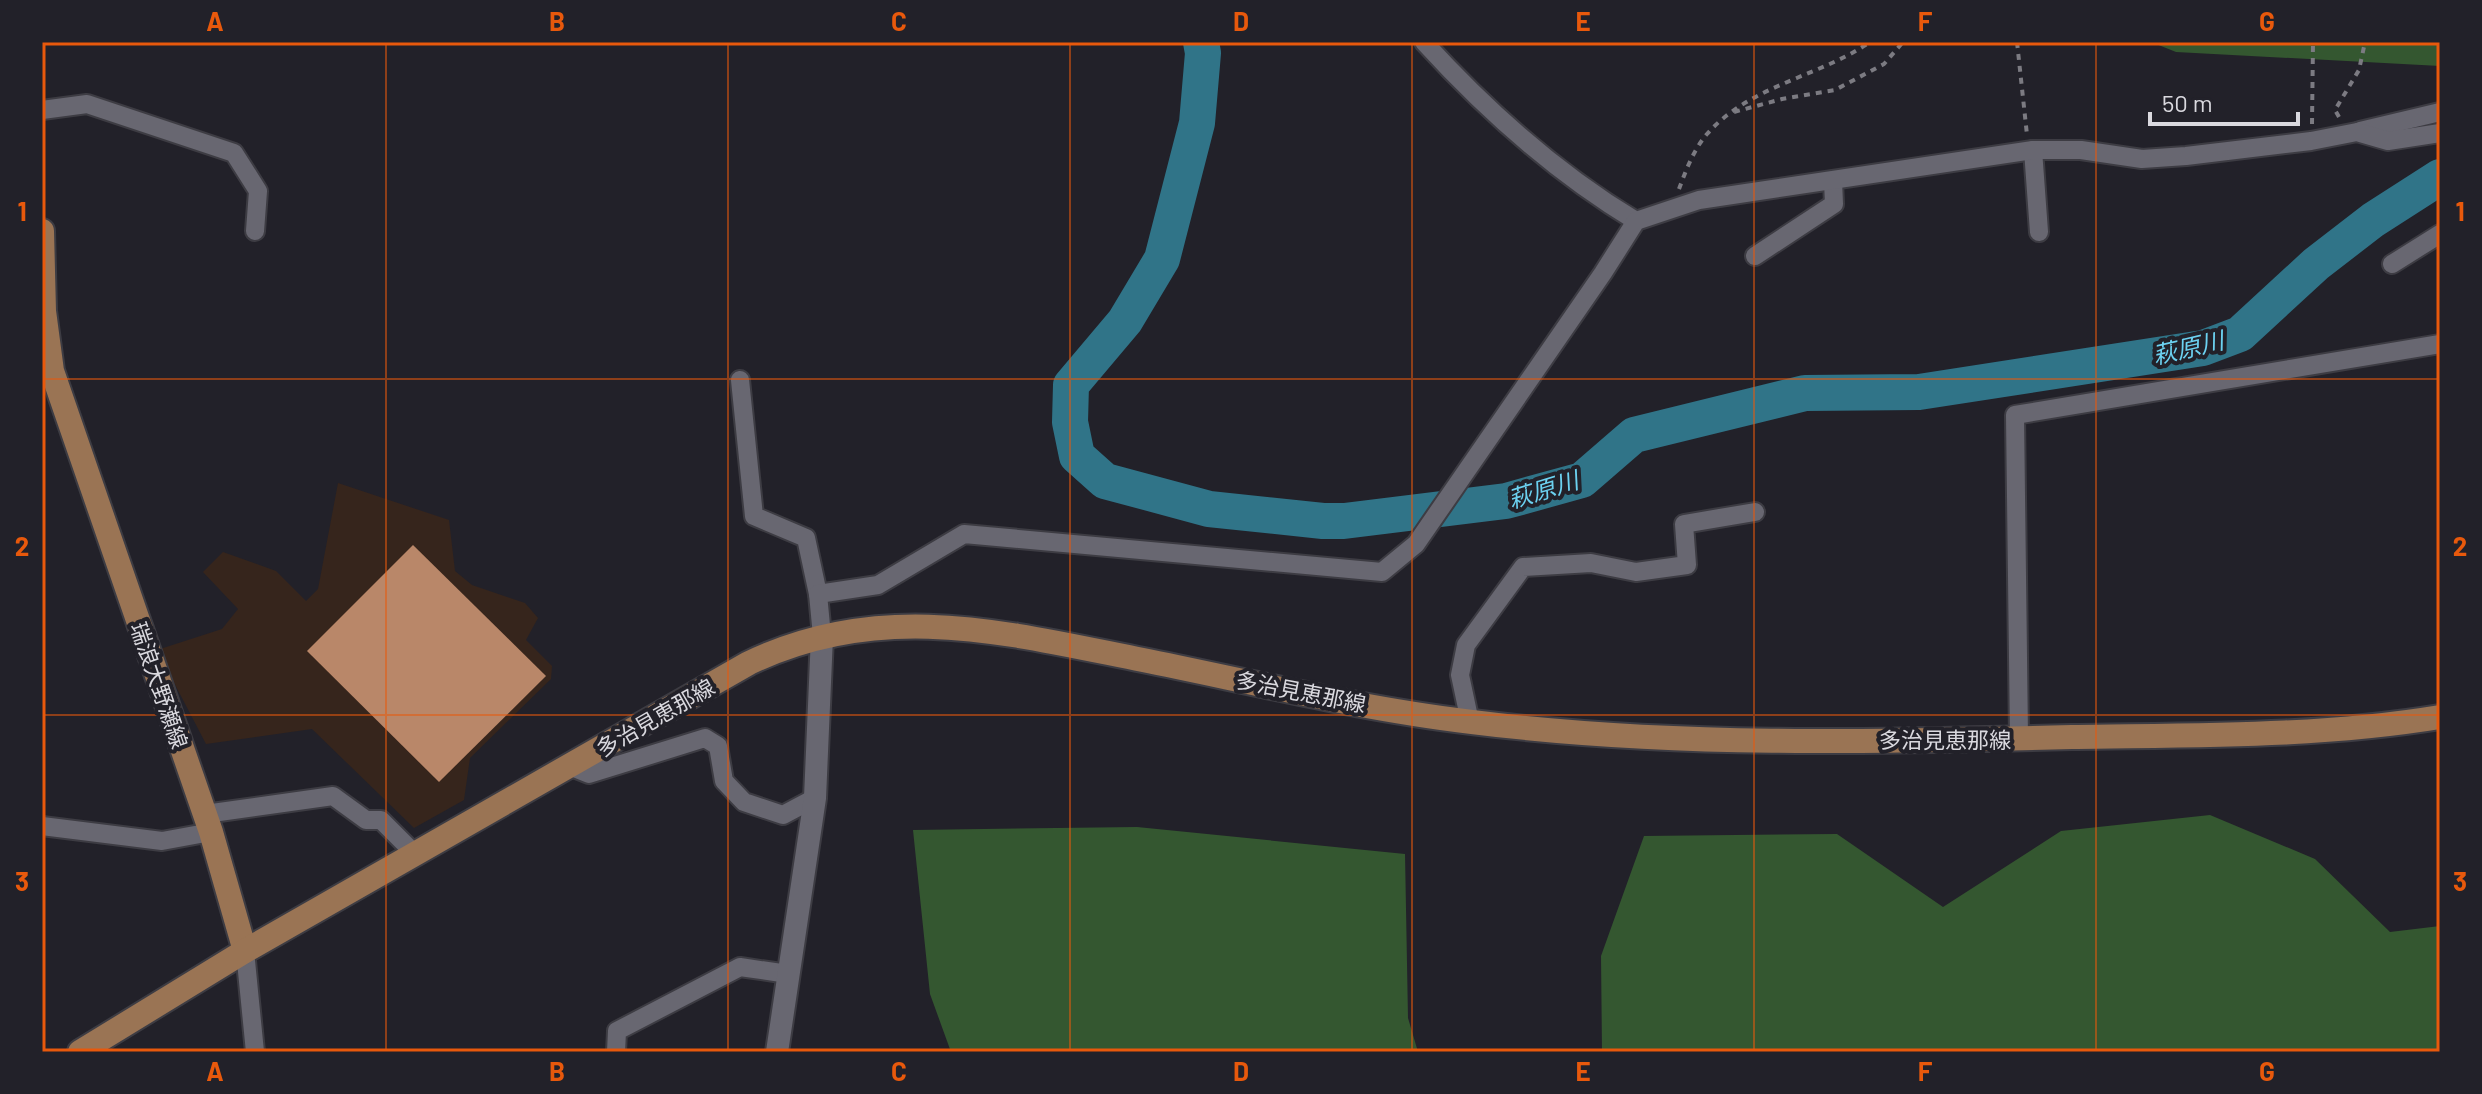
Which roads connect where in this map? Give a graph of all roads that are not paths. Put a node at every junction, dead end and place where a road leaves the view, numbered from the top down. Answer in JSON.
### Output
{"nodes":[{"id":1,"x":1424,"y":42,"type":"edge"},
{"id":2,"x":42,"y":110,"type":"edge"},
{"id":3,"x":2440,"y":112,"type":"edge"},
{"id":4,"x":2350,"y":133,"type":"junction"},
{"id":5,"x":2440,"y":133,"type":"edge"},
{"id":6,"x":2031,"y":150,"type":"junction"},
{"id":7,"x":1833,"y":181,"type":"junction"},
{"id":8,"x":1636,"y":221,"type":"junction"},
{"id":9,"x":42,"y":231,"type":"edge"},
{"id":10,"x":255,"y":231,"type":"dead end"},
{"id":11,"x":2039,"y":232,"type":"dead end"},
{"id":12,"x":2440,"y":234,"type":"edge"},
{"id":13,"x":42,"y":254,"type":"edge"},
{"id":14,"x":1755,"y":256,"type":"dead end"},
{"id":15,"x":2392,"y":264,"type":"dead end"},
{"id":16,"x":2440,"y":344,"type":"edge"},
{"id":17,"x":740,"y":380,"type":"dead end"},
{"id":18,"x":1755,"y":512,"type":"dead end"},
{"id":19,"x":818,"y":594,"type":"junction"},
{"id":20,"x":822,"y":636,"type":"junction"},
{"id":21,"x":2440,"y":717,"type":"edge"},
{"id":22,"x":1470,"y":722,"type":"junction"},
{"id":23,"x":2019,"y":738,"type":"junction"},
{"id":24,"x":569,"y":766,"type":"junction"},
{"id":25,"x":815,"y":798,"type":"junction"},
{"id":26,"x":208,"y":823,"type":"junction"},
{"id":27,"x":42,"y":826,"type":"edge"},
{"id":28,"x":415,"y":854,"type":"junction"},
{"id":29,"x":245,"y":951,"type":"junction"},
{"id":30,"x":788,"y":974,"type":"junction"},
{"id":31,"x":80,"y":1052,"type":"edge"},
{"id":32,"x":255,"y":1052,"type":"edge"},
{"id":33,"x":616,"y":1052,"type":"edge"},
{"id":34,"x":777,"y":1052,"type":"edge"}],
"edges":[{"from":1,"to":8,"type":"street"},
{"from":2,"to":10,"type":"street"},
{"from":3,"to":4,"type":"street"},
{"from":4,"to":5,"type":"street"},
{"from":4,"to":6,"type":"street"},
{"from":6,"to":7,"type":"street"},
{"from":6,"to":11,"type":"street"},
{"from":7,"to":8,"type":"street"},
{"from":7,"to":14,"type":"street"},
{"from":8,"to":19,"type":"street"},
{"from":9,"to":13,"type":"main road","name":"瑞浪大野瀬線"},
{"from":12,"to":15,"type":"street"},
{"from":13,"to":26,"type":"main road","name":"瑞浪大野瀬線"},
{"from":16,"to":23,"type":"street"},
{"from":17,"to":19,"type":"street"},
{"from":18,"to":22,"type":"street"},
{"from":19,"to":20,"type":"street"},
{"from":20,"to":22,"type":"main road","name":"多治見恵那線"},
{"from":20,"to":24,"type":"main road","name":"多治見恵那線"},
{"from":20,"to":25,"type":"street"},
{"from":21,"to":23,"type":"main road","name":"多治見恵那線"},
{"from":22,"to":23,"type":"main road","name":"多治見恵那線"},
{"from":24,"to":25,"type":"street"},
{"from":24,"to":28,"type":"main road","name":"多治見恵那線"},
{"from":25,"to":30,"type":"street"},
{"from":26,"to":27,"type":"street"},
{"from":26,"to":28,"type":"street"},
{"from":26,"to":29,"type":"main road","name":"瑞浪大野瀬線"},
{"from":28,"to":29,"type":"main road","name":"多治見恵那線"},
{"from":29,"to":31,"type":"main road"},
{"from":29,"to":32,"type":"street"},
{"from":30,"to":33,"type":"street"},
{"from":30,"to":34,"type":"street"}]}
